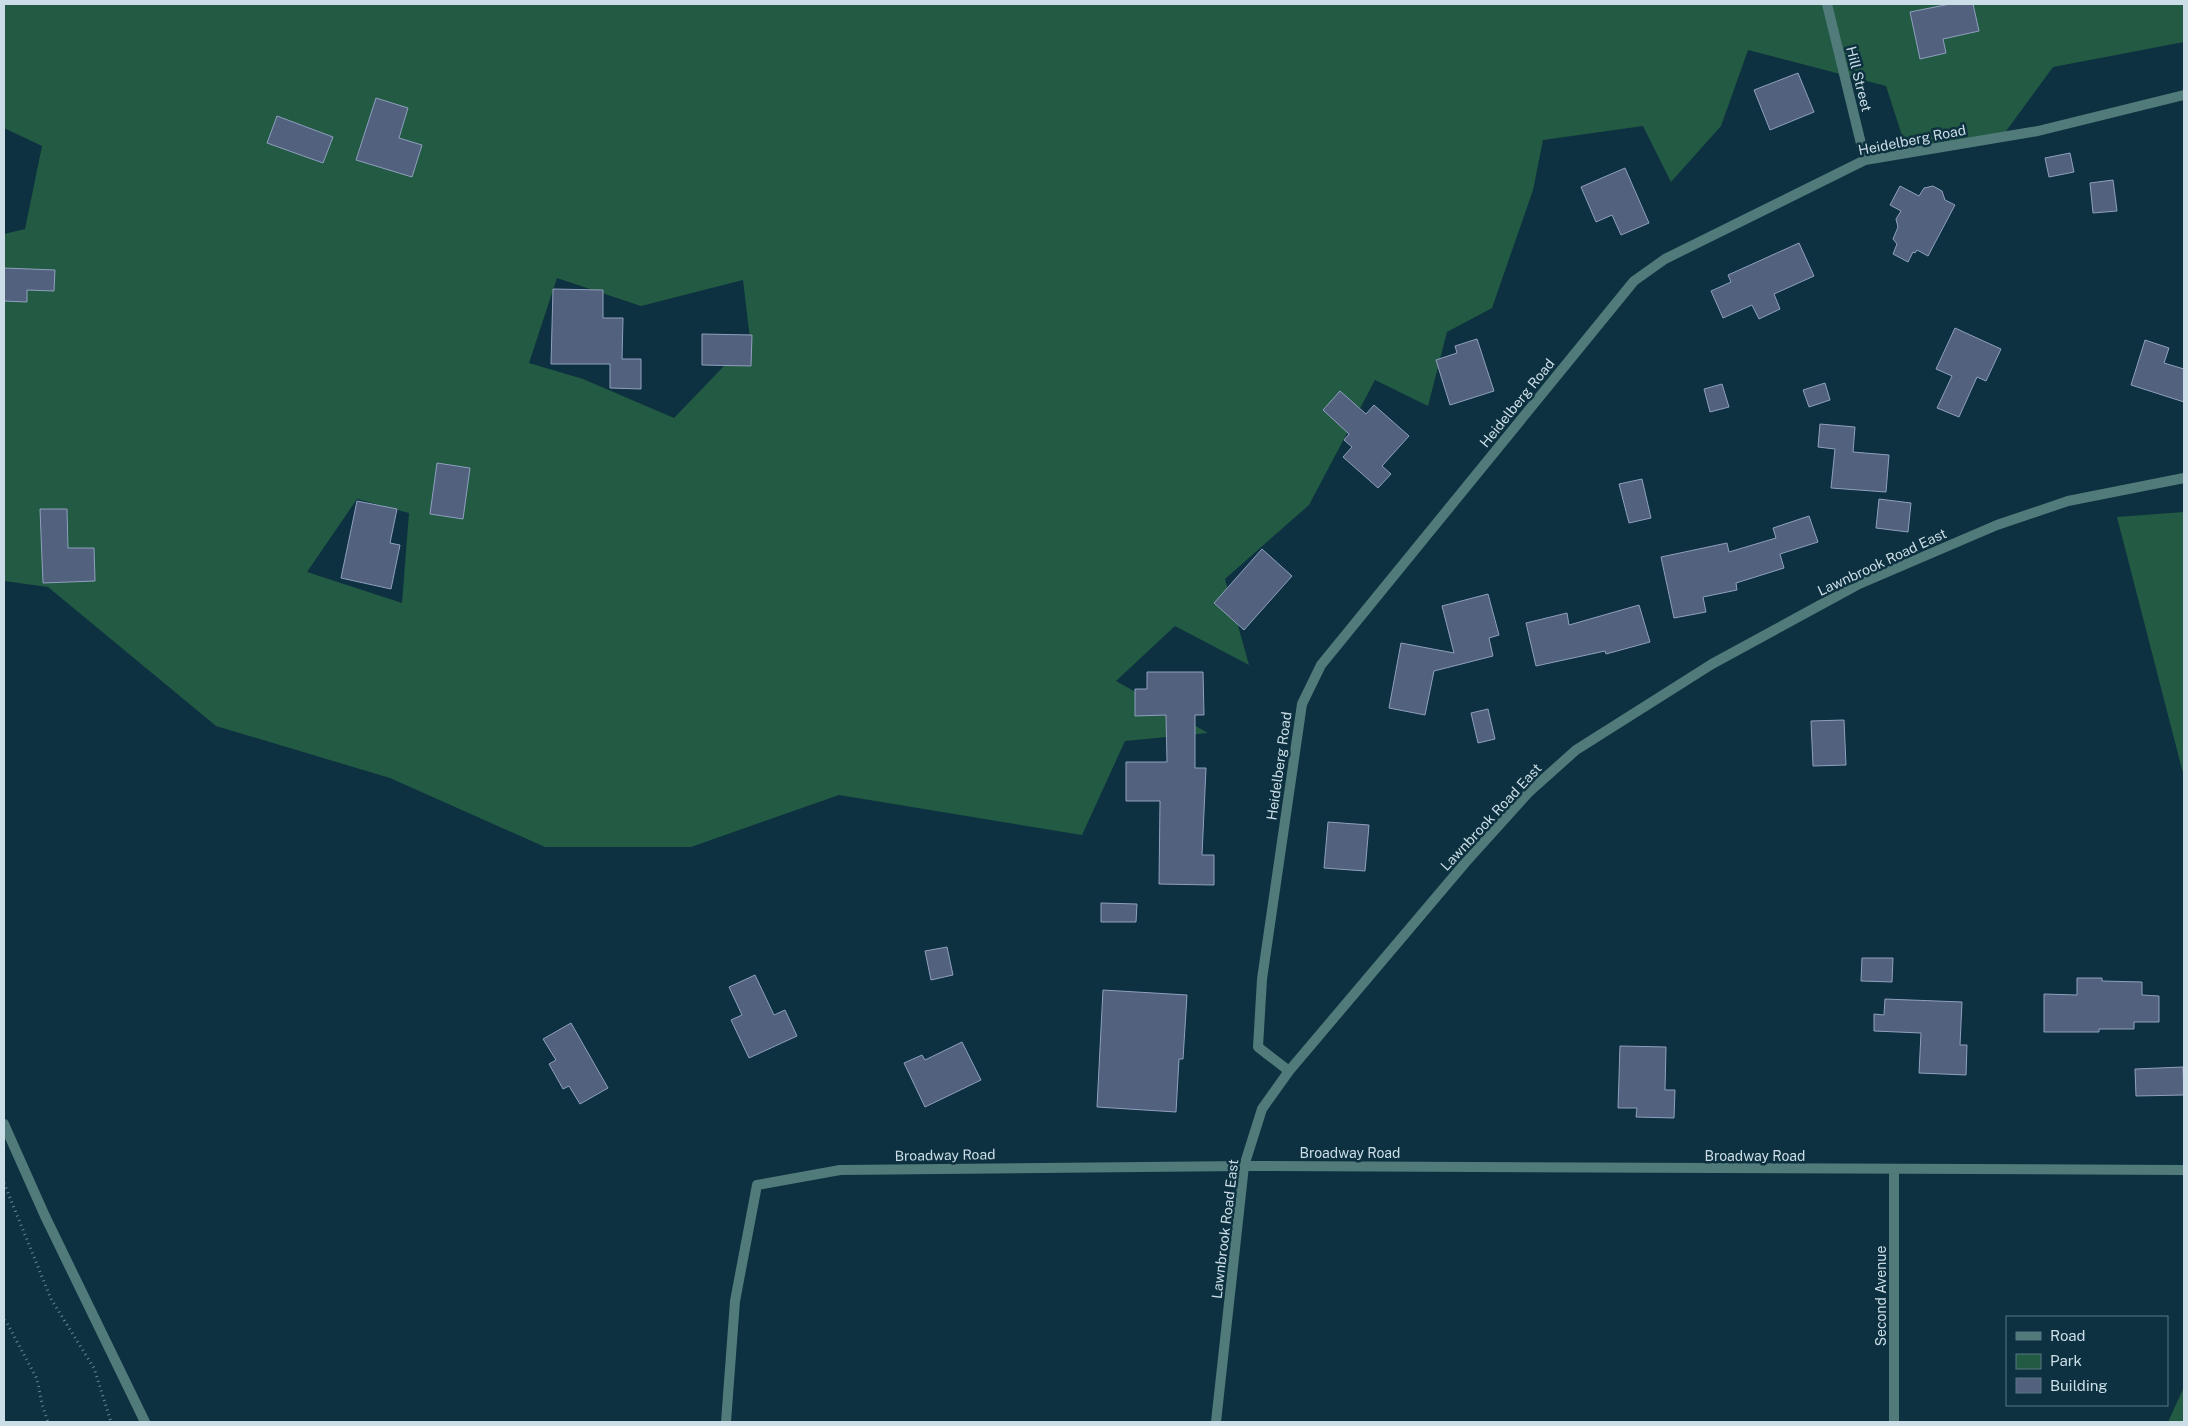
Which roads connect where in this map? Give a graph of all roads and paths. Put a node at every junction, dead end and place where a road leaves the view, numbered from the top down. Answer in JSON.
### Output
{"nodes":[{"id":1,"x":1827,"y":4,"type":"edge"},
{"id":2,"x":2184,"y":95,"type":"edge"},
{"id":3,"x":1865,"y":160,"type":"junction"},
{"id":4,"x":2184,"y":478,"type":"edge"},
{"id":5,"x":1289,"y":1071,"type":"junction"},
{"id":6,"x":4,"y":1124,"type":"edge"},
{"id":7,"x":1244,"y":1166,"type":"junction"},
{"id":8,"x":1894,"y":1170,"type":"junction"},
{"id":9,"x":2184,"y":1170,"type":"edge"},
{"id":10,"x":4,"y":1183,"type":"edge"},
{"id":11,"x":4,"y":1320,"type":"edge"},
{"id":12,"x":48,"y":1422,"type":"edge"},
{"id":13,"x":111,"y":1422,"type":"edge"},
{"id":14,"x":145,"y":1422,"type":"edge"},
{"id":15,"x":726,"y":1422,"type":"edge"},
{"id":16,"x":1216,"y":1422,"type":"edge"},
{"id":17,"x":1894,"y":1422,"type":"edge"}],
"edges":[{"from":1,"to":3,"type":"street","name":"Hill Street"},
{"from":2,"to":3,"type":"street","name":"Heidelberg Road"},
{"from":3,"to":5,"type":"street","name":"Heidelberg Road"},
{"from":4,"to":5,"type":"street","name":"Lawnbrook Road East"},
{"from":5,"to":7,"type":"street","name":"Lawnbrook Road East"},
{"from":6,"to":14,"type":"street"},
{"from":7,"to":8,"type":"street","name":"Broadway Road"},
{"from":7,"to":15,"type":"street","name":"Broadway Road"},
{"from":7,"to":16,"type":"street","name":"Lawnbrook Road East"},
{"from":8,"to":9,"type":"street","name":"Broadway Road"},
{"from":8,"to":17,"type":"street","name":"Second Avenue"},
{"from":10,"to":13,"type":"path"},
{"from":11,"to":12,"type":"path"}]}
